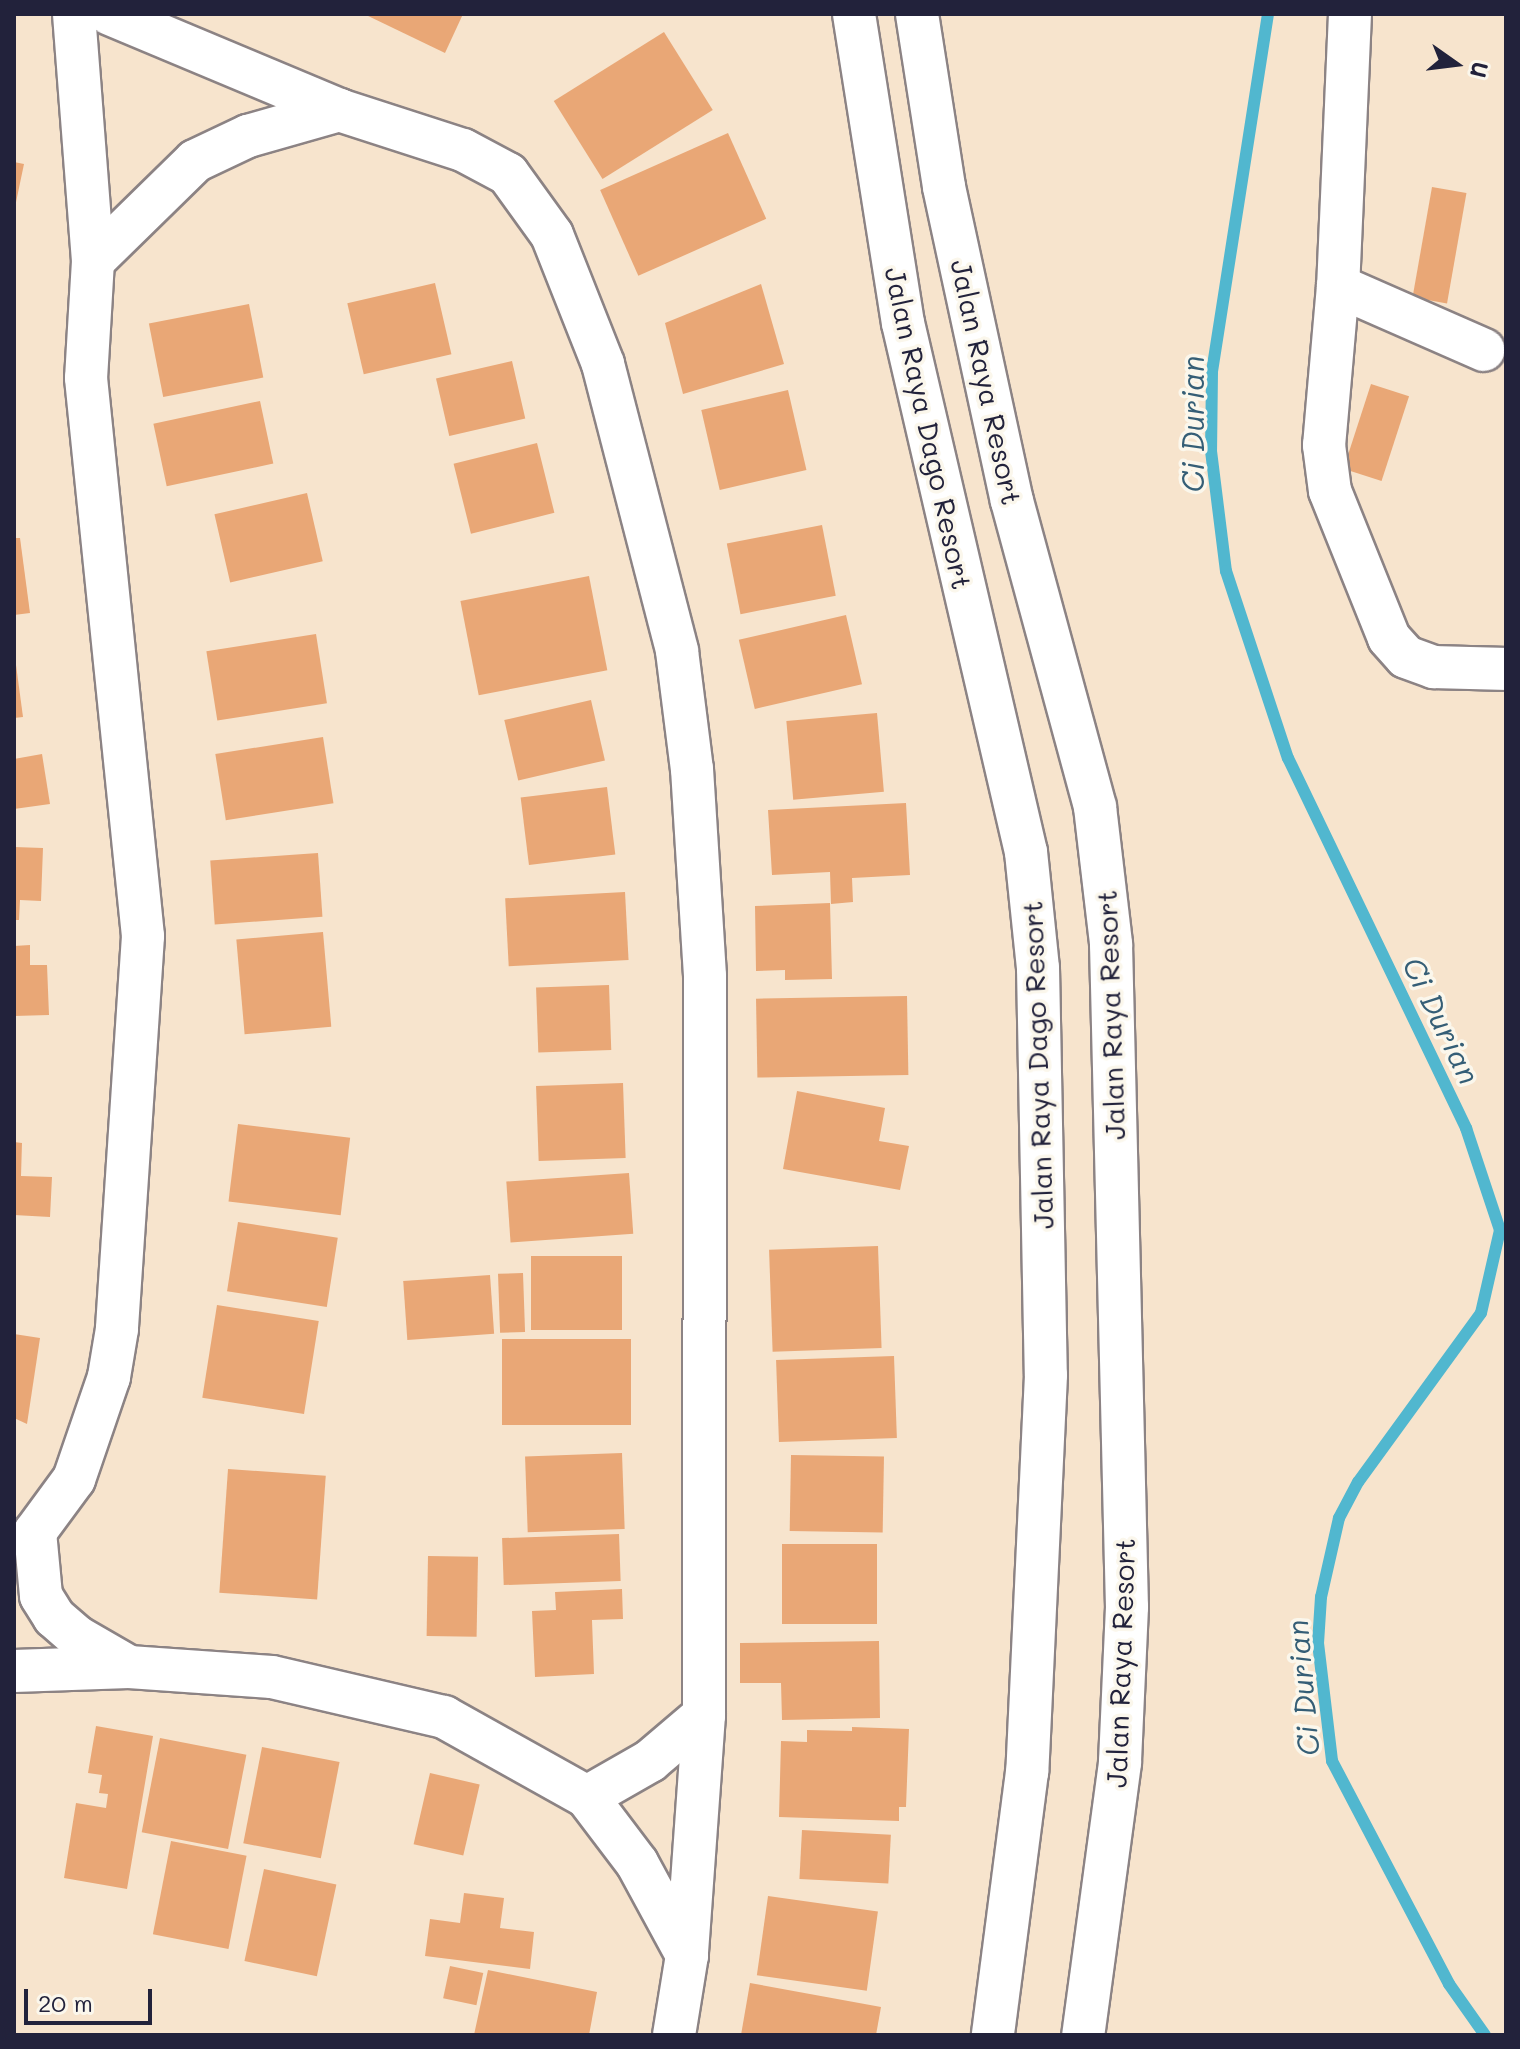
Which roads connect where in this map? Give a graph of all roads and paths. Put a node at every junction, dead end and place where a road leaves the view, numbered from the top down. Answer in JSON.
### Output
{"nodes":[{"id":1,"x":74,"y":14,"type":"edge"},
{"id":2,"x":110,"y":14,"type":"edge"},
{"id":3,"x":854,"y":14,"type":"edge"},
{"id":4,"x":917,"y":14,"type":"edge"},
{"id":5,"x":1350,"y":14,"type":"edge"},
{"id":6,"x":339,"y":110,"type":"junction"},
{"id":7,"x":93,"y":261,"type":"junction"},
{"id":8,"x":1338,"y":286,"type":"junction"},
{"id":9,"x":1484,"y":350,"type":"dead end"},
{"id":10,"x":1506,"y":669,"type":"edge"},
{"id":11,"x":25,"y":1542,"type":"edge"},
{"id":12,"x":129,"y":1667,"type":"junction"},
{"id":13,"x":14,"y":1671,"type":"edge"},
{"id":14,"x":704,"y":1715,"type":"junction"},
{"id":15,"x":587,"y":1797,"type":"junction"},
{"id":16,"x":687,"y":1955,"type":"junction"},
{"id":17,"x":674,"y":2035,"type":"edge"},
{"id":18,"x":993,"y":2035,"type":"edge"},
{"id":19,"x":1083,"y":2035,"type":"edge"}],
"edges":[{"from":1,"to":7,"type":"street"},
{"from":2,"to":6,"type":"street"},
{"from":3,"to":18,"type":"street","name":"Jalan Raya Dago Resort"},
{"from":4,"to":19,"type":"street","name":"Jalan Raya Resort"},
{"from":5,"to":8,"type":"street"},
{"from":6,"to":7,"type":"street"},
{"from":6,"to":14,"type":"street"},
{"from":7,"to":11,"type":"street"},
{"from":8,"to":9,"type":"street"},
{"from":8,"to":10,"type":"street"},
{"from":11,"to":12,"type":"street"},
{"from":12,"to":13,"type":"street"},
{"from":12,"to":15,"type":"street"},
{"from":14,"to":15,"type":"street"},
{"from":14,"to":16,"type":"street"},
{"from":15,"to":16,"type":"street"},
{"from":16,"to":17,"type":"street"}]}
